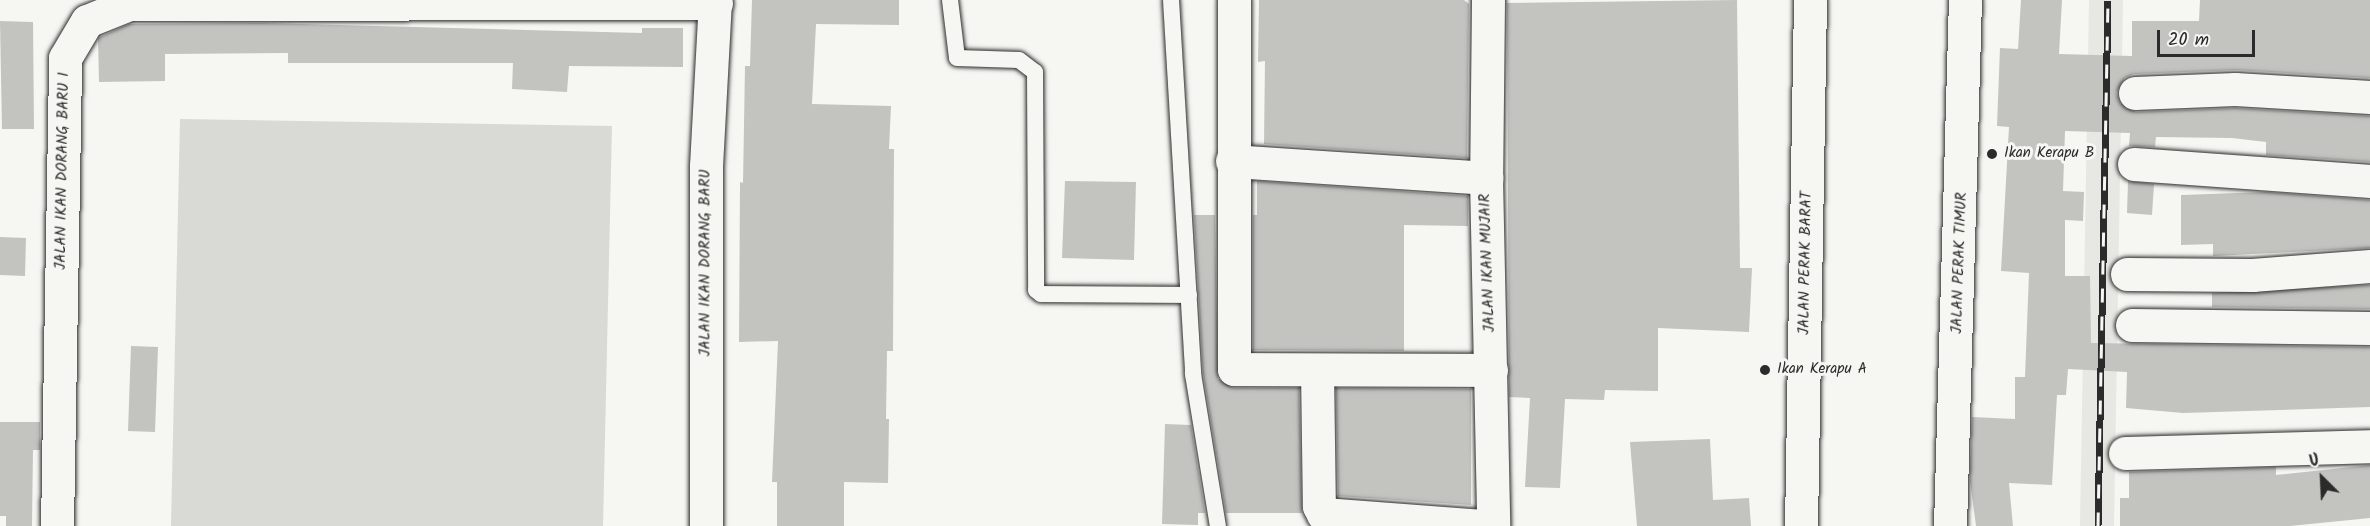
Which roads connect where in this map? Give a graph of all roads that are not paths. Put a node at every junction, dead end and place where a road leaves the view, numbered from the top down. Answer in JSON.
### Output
{"nodes":[{"id":1,"x":950,"y":0,"type":"edge"},
{"id":2,"x":1171,"y":0,"type":"edge"},
{"id":3,"x":1233,"y":0,"type":"edge"},
{"id":4,"x":1488,"y":0,"type":"edge"},
{"id":5,"x":1810,"y":0,"type":"edge"},
{"id":6,"x":1965,"y":0,"type":"edge"},
{"id":7,"x":715,"y":1,"type":"edge"},
{"id":8,"x":2135,"y":93,"type":"dead end"},
{"id":9,"x":2370,"y":97,"type":"edge"},
{"id":10,"x":1233,"y":161,"type":"junction"},
{"id":11,"x":2134,"y":164,"type":"dead end"},
{"id":12,"x":1486,"y":178,"type":"junction"},
{"id":13,"x":2370,"y":181,"type":"edge"},
{"id":14,"x":2370,"y":266,"type":"edge"},
{"id":15,"x":2127,"y":274,"type":"dead end"},
{"id":16,"x":1189,"y":295,"type":"junction"},
{"id":17,"x":2132,"y":325,"type":"dead end"},
{"id":18,"x":2370,"y":328,"type":"edge"},
{"id":19,"x":1317,"y":370,"type":"junction"},
{"id":20,"x":1491,"y":370,"type":"junction"},
{"id":21,"x":2370,"y":446,"type":"edge"},
{"id":22,"x":2125,"y":453,"type":"dead end"},
{"id":23,"x":57,"y":526,"type":"edge"},
{"id":24,"x":706,"y":526,"type":"edge"},
{"id":25,"x":1218,"y":526,"type":"edge"},
{"id":26,"x":1483,"y":526,"type":"edge"},
{"id":27,"x":1493,"y":526,"type":"edge"},
{"id":28,"x":1801,"y":526,"type":"edge"},
{"id":29,"x":1950,"y":526,"type":"edge"}],
"edges":[{"from":1,"to":16,"type":"lane"},
{"from":2,"to":16,"type":"lane"},
{"from":3,"to":10,"type":"main road"},
{"from":4,"to":12,"type":"main road","name":"JALAN IKAN MUJAIR"},
{"from":5,"to":28,"type":"main road","name":"JALAN PERAK BARAT"},
{"from":6,"to":29,"type":"main road","name":"JALAN PERAK TIMUR"},
{"from":7,"to":23,"type":"main road","name":"JALAN IKAN DORANG BARU I"},
{"from":7,"to":24,"type":"main road","name":"JALAN IKAN DORANG BARU"},
{"from":8,"to":9,"type":"main road"},
{"from":10,"to":12,"type":"main road"},
{"from":10,"to":19,"type":"main road"},
{"from":11,"to":13,"type":"main road"},
{"from":12,"to":20,"type":"main road","name":"JALAN IKAN MUJAIR"},
{"from":14,"to":15,"type":"main road"},
{"from":16,"to":25,"type":"lane"},
{"from":17,"to":18,"type":"main road"},
{"from":19,"to":20,"type":"main road"},
{"from":19,"to":26,"type":"main road"},
{"from":20,"to":27,"type":"main road","name":"JALAN IKAN MUJAIR"},
{"from":21,"to":22,"type":"main road"}]}
